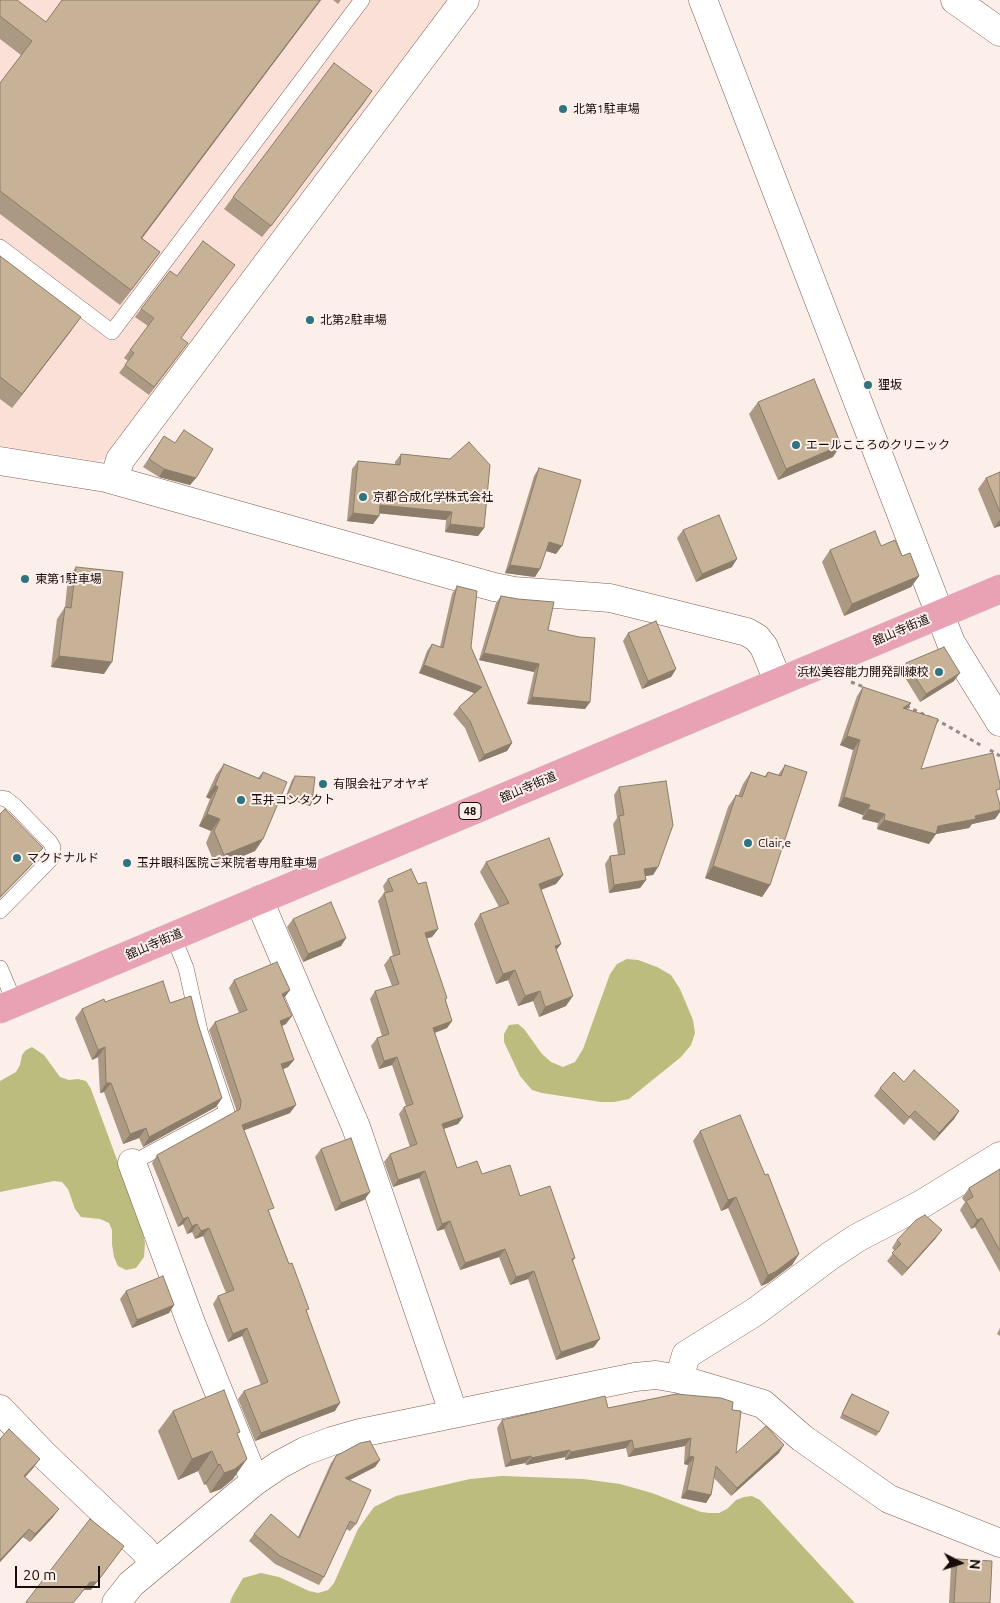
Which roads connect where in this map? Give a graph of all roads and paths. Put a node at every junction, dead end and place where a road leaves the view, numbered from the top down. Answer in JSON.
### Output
{"nodes":[{"id":1,"x":362,"y":0,"type":"edge"},
{"id":2,"x":466,"y":0,"type":"edge"},
{"id":3,"x":703,"y":0,"type":"edge"},
{"id":4,"x":955,"y":0,"type":"edge"},
{"id":5,"x":1000,"y":32,"type":"edge"},
{"id":6,"x":0,"y":247,"type":"edge"},
{"id":7,"x":0,"y":461,"type":"edge"},
{"id":8,"x":114,"y":480,"type":"junction"},
{"id":9,"x":1000,"y":589,"type":"edge"},
{"id":10,"x":940,"y":614,"type":"junction"},
{"id":11,"x":847,"y":680,"type":"dead end"},
{"id":12,"x":778,"y":682,"type":"junction"},
{"id":13,"x":873,"y":692,"type":"edge"},
{"id":14,"x":899,"y":703,"type":"edge"},
{"id":15,"x":1000,"y":722,"type":"edge"},
{"id":16,"x":1000,"y":756,"type":"edge"},
{"id":17,"x":0,"y":798,"type":"edge"},
{"id":18,"x":259,"y":900,"type":"junction"},
{"id":19,"x":0,"y":911,"type":"edge"},
{"id":20,"x":173,"y":936,"type":"junction"},
{"id":21,"x":0,"y":968,"type":"edge"},
{"id":22,"x":7,"y":1006,"type":"edge"},
{"id":23,"x":1000,"y":1156,"type":"edge"},
{"id":24,"x":132,"y":1164,"type":"joint"},
{"id":25,"x":679,"y":1379,"type":"junction"},
{"id":26,"x":0,"y":1409,"type":"edge"},
{"id":27,"x":452,"y":1414,"type":"junction"},
{"id":28,"x":256,"y":1480,"type":"junction"},
{"id":29,"x":1000,"y":1543,"type":"edge"},
{"id":30,"x":155,"y":1564,"type":"junction"},
{"id":31,"x":116,"y":1603,"type":"edge"}],
"edges":[{"from":1,"to":6,"type":"lane"},
{"from":2,"to":8,"type":"street"},
{"from":3,"to":10,"type":"street"},
{"from":4,"to":5,"type":"street"},
{"from":7,"to":8,"type":"street"},
{"from":8,"to":12,"type":"street"},
{"from":9,"to":10,"type":"main road","name":"舘山寺街道","number":"48"},
{"from":10,"to":12,"type":"main road","name":"舘山寺街道","number":"48"},
{"from":10,"to":15,"type":"street"},
{"from":11,"to":13,"type":"path"},
{"from":12,"to":18,"type":"main road","name":"舘山寺街道","number":"48"},
{"from":14,"to":16,"type":"path"},
{"from":17,"to":19,"type":"lane"},
{"from":18,"to":20,"type":"main road","name":"舘山寺街道","number":"48"},
{"from":18,"to":27,"type":"street"},
{"from":20,"to":22,"type":"main road","name":"舘山寺街道","number":"48"},
{"from":20,"to":24,"type":"lane"},
{"from":21,"to":22,"type":"lane"},
{"from":23,"to":25,"type":"street"},
{"from":24,"to":28,"type":"street"},
{"from":25,"to":27,"type":"street"},
{"from":25,"to":29,"type":"street"},
{"from":26,"to":30,"type":"street"},
{"from":27,"to":28,"type":"street"},
{"from":28,"to":30,"type":"street"},
{"from":30,"to":31,"type":"street"}]}
